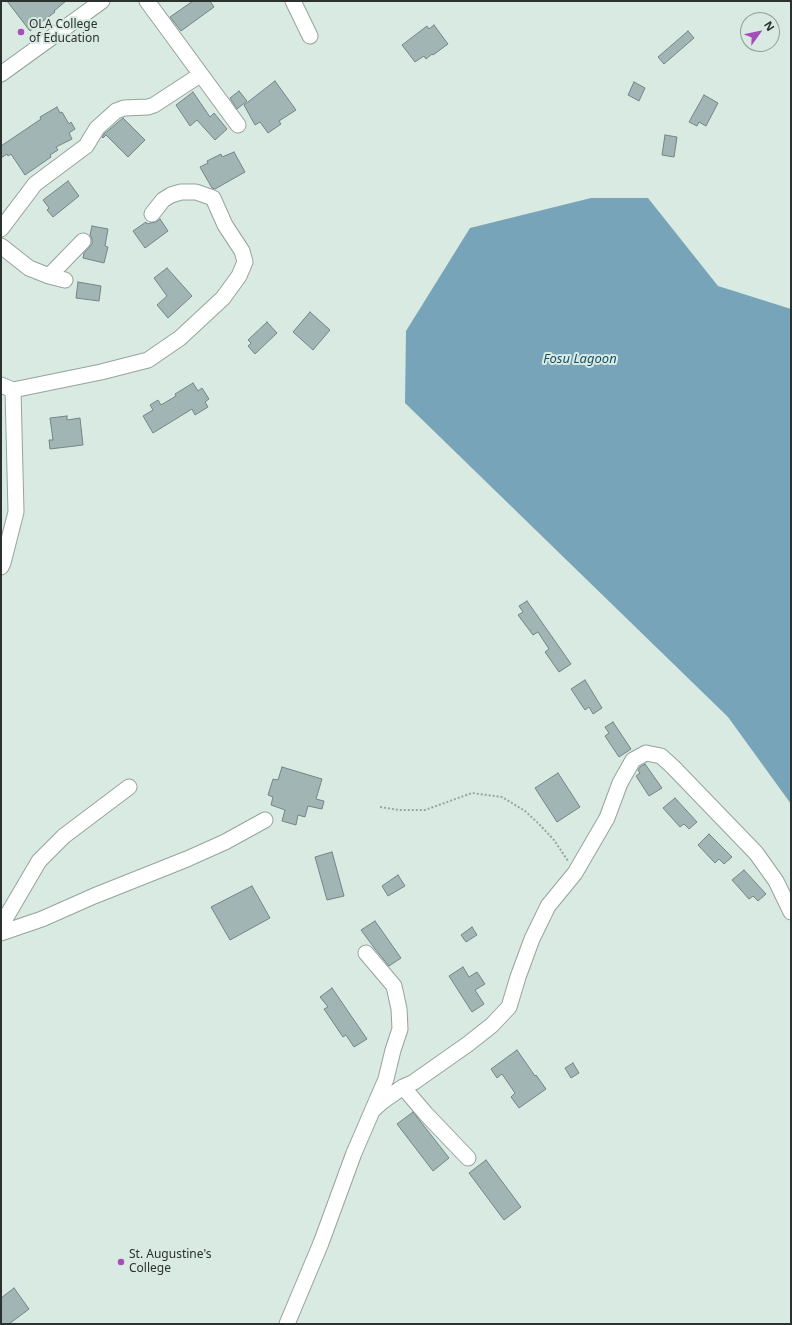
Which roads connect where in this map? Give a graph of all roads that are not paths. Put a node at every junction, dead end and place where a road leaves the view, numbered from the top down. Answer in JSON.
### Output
{"nodes":[{"id":1,"x":102,"y":1,"type":"edge"},
{"id":2,"x":147,"y":1,"type":"edge"},
{"id":3,"x":293,"y":1,"type":"edge"},
{"id":4,"x":310,"y":36,"type":"dead end"},
{"id":5,"x":3,"y":68,"type":"edge"},
{"id":6,"x":200,"y":75,"type":"junction"},
{"id":7,"x":238,"y":125,"type":"dead end"},
{"id":8,"x":152,"y":214,"type":"dead end"},
{"id":9,"x":1,"y":229,"type":"edge"},
{"id":10,"x":83,"y":241,"type":"dead end"},
{"id":11,"x":1,"y":246,"type":"edge"},
{"id":12,"x":49,"y":276,"type":"junction"},
{"id":13,"x":65,"y":280,"type":"dead end"},
{"id":14,"x":7,"y":388,"type":"edge"},
{"id":15,"x":1,"y":567,"type":"edge"},
{"id":16,"x":129,"y":787,"type":"dead end"},
{"id":17,"x":265,"y":820,"type":"dead end"},
{"id":18,"x":791,"y":912,"type":"edge"},
{"id":19,"x":1,"y":926,"type":"edge"},
{"id":20,"x":1,"y":933,"type":"edge"},
{"id":21,"x":366,"y":953,"type":"dead end"},
{"id":22,"x":403,"y":1087,"type":"junction"},
{"id":23,"x":373,"y":1110,"type":"junction"},
{"id":24,"x":468,"y":1158,"type":"dead end"},
{"id":25,"x":286,"y":1324,"type":"edge"}],
"edges":[{"from":1,"to":5,"type":"street"},
{"from":2,"to":6,"type":"street"},
{"from":3,"to":4,"type":"street"},
{"from":6,"to":7,"type":"street"},
{"from":6,"to":9,"type":"street"},
{"from":8,"to":14,"type":"street"},
{"from":10,"to":12,"type":"street"},
{"from":11,"to":12,"type":"street"},
{"from":12,"to":13,"type":"street"},
{"from":14,"to":15,"type":"street"},
{"from":16,"to":19,"type":"street"},
{"from":17,"to":20,"type":"street"},
{"from":18,"to":22,"type":"street"},
{"from":21,"to":23,"type":"street"},
{"from":22,"to":23,"type":"street"},
{"from":22,"to":24,"type":"street"},
{"from":23,"to":25,"type":"street"}]}
